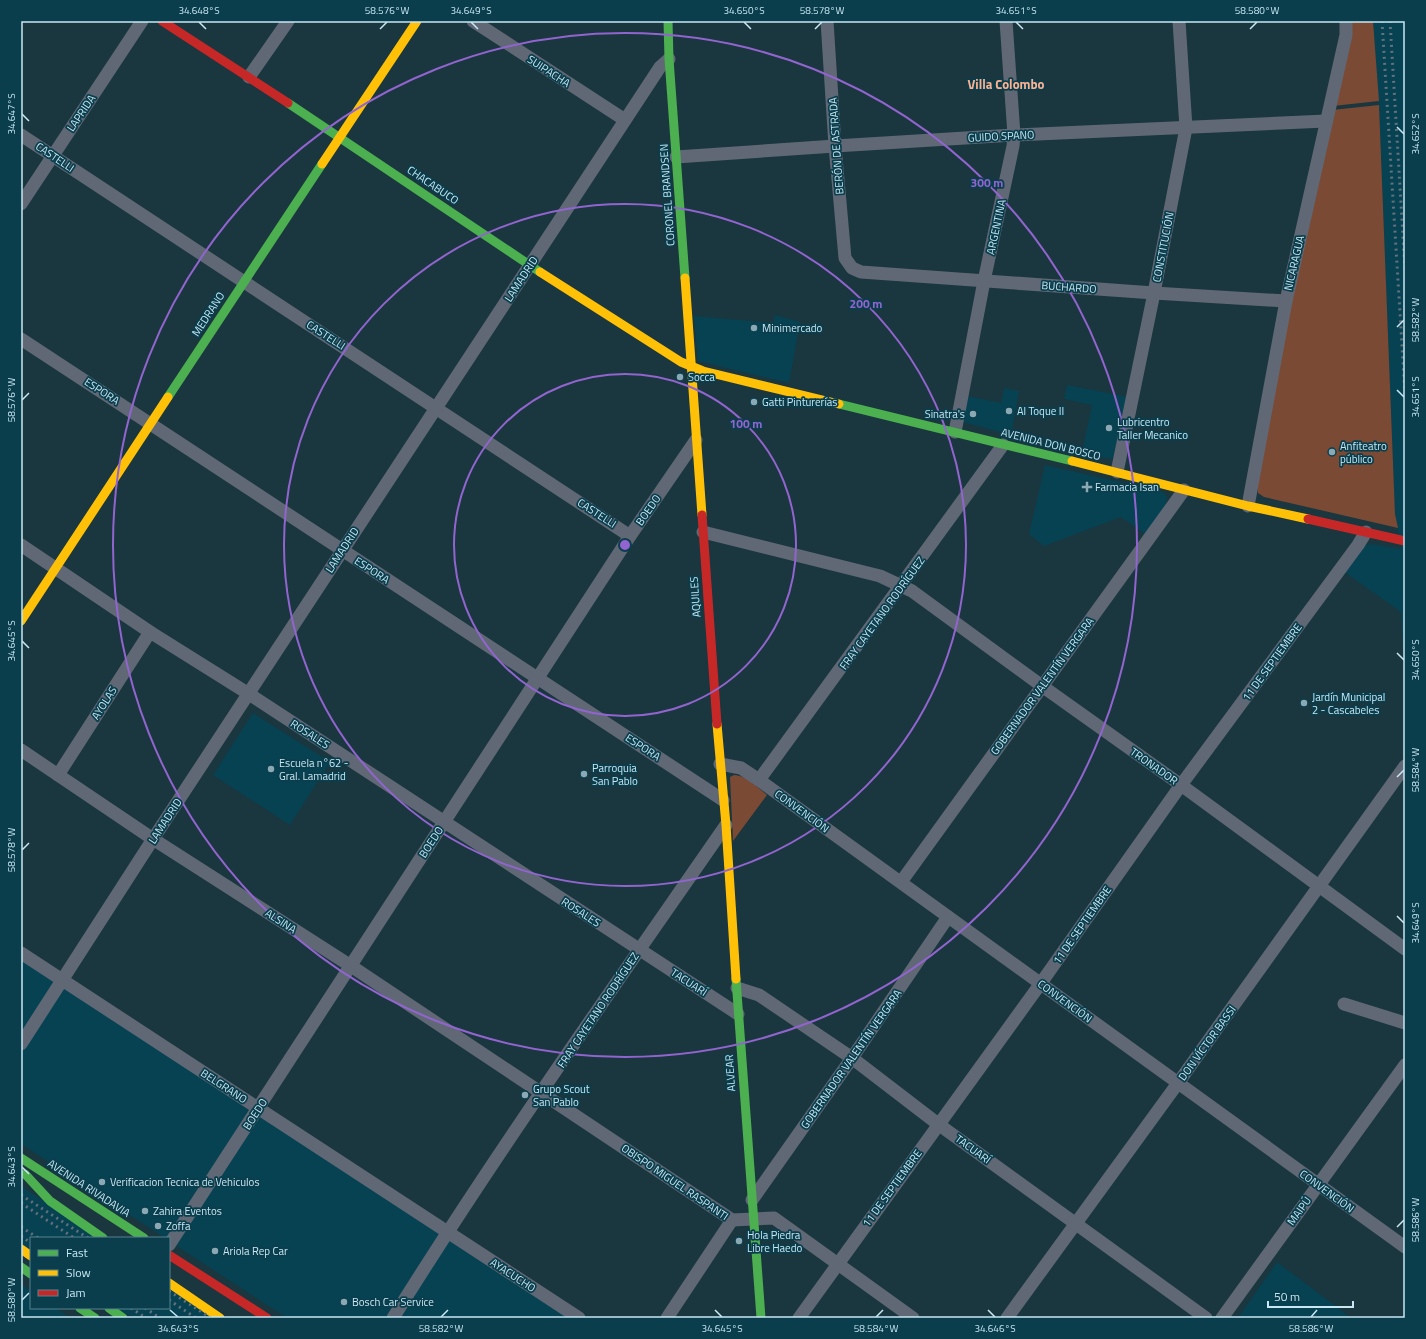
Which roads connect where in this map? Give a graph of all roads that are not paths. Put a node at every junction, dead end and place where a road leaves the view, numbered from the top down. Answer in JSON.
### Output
{"nodes":[{"id":1,"x":142,"y":21,"type":"edge"},
{"id":2,"x":162,"y":21,"type":"edge"},
{"id":3,"x":288,"y":21,"type":"edge"},
{"id":4,"x":417,"y":21,"type":"edge"},
{"id":5,"x":473,"y":21,"type":"edge"},
{"id":6,"x":668,"y":21,"type":"edge"},
{"id":7,"x":827,"y":21,"type":"edge"},
{"id":8,"x":1006,"y":21,"type":"edge"},
{"id":9,"x":1179,"y":21,"type":"edge"},
{"id":10,"x":1346,"y":21,"type":"edge"},
{"id":11,"x":669,"y":59,"type":"junction"},
{"id":12,"x":249,"y":77,"type":"junction"},
{"id":13,"x":625,"y":120,"type":"junction"},
{"id":14,"x":1326,"y":121,"type":"junction"},
{"id":15,"x":1186,"y":128,"type":"junction"},
{"id":16,"x":21,"y":135,"type":"edge"},
{"id":17,"x":1014,"y":135,"type":"junction"},
{"id":18,"x":340,"y":137,"type":"junction"},
{"id":19,"x":835,"y":146,"type":"junction"},
{"id":20,"x":53,"y":156,"type":"junction"},
{"id":21,"x":676,"y":157,"type":"junction"},
{"id":22,"x":21,"y":204,"type":"edge"},
{"id":23,"x":530,"y":265,"type":"junction"},
{"id":24,"x":852,"y":268,"type":"joint"},
{"id":25,"x":244,"y":281,"type":"junction"},
{"id":26,"x":984,"y":281,"type":"junction"},
{"id":27,"x":1154,"y":293,"type":"junction"},
{"id":28,"x":1286,"y":301,"type":"junction"},
{"id":29,"x":21,"y":339,"type":"edge"},
{"id":30,"x":692,"y":367,"type":"junction"},
{"id":31,"x":436,"y":407,"type":"junction"},
{"id":32,"x":151,"y":423,"type":"junction"},
{"id":33,"x":955,"y":432,"type":"junction"},
{"id":34,"x":696,"y":440,"type":"junction"},
{"id":35,"x":1003,"y":445,"type":"junction"},
{"id":36,"x":1117,"y":472,"type":"junction"},
{"id":37,"x":1184,"y":490,"type":"junction"},
{"id":38,"x":1248,"y":506,"type":"junction"},
{"id":39,"x":703,"y":532,"type":"junction"},
{"id":40,"x":1366,"y":532,"type":"junction"},
{"id":41,"x":630,"y":536,"type":"junction"},
{"id":42,"x":1405,"y":541,"type":"edge"},
{"id":43,"x":21,"y":545,"type":"edge"},
{"id":44,"x":342,"y":550,"type":"junction"},
{"id":45,"x":56,"y":568,"type":"junction"},
{"id":46,"x":902,"y":586,"type":"junction"},
{"id":47,"x":21,"y":621,"type":"edge"},
{"id":48,"x":150,"y":632,"type":"junction"},
{"id":49,"x":538,"y":678,"type":"junction"},
{"id":50,"x":1042,"y":686,"type":"junction"},
{"id":51,"x":249,"y":694,"type":"junction"},
{"id":52,"x":21,"y":750,"type":"edge"},
{"id":53,"x":720,"y":764,"type":"junction"},
{"id":54,"x":1405,"y":766,"type":"edge"},
{"id":55,"x":58,"y":775,"type":"junction"},
{"id":56,"x":759,"y":780,"type":"junction"},
{"id":57,"x":1181,"y":785,"type":"junction"},
{"id":58,"x":723,"y":800,"type":"junction"},
{"id":59,"x":445,"y":821,"type":"junction"},
{"id":60,"x":726,"y":825,"type":"junction"},
{"id":61,"x":153,"y":839,"type":"junction"},
{"id":62,"x":901,"y":882,"type":"junction"},
{"id":63,"x":1319,"y":886,"type":"junction"},
{"id":64,"x":948,"y":917,"type":"junction"},
{"id":65,"x":1405,"y":949,"type":"edge"},
{"id":66,"x":639,"y":950,"type":"junction"},
{"id":67,"x":21,"y":953,"type":"edge"},
{"id":68,"x":351,"y":966,"type":"junction"},
{"id":69,"x":63,"y":980,"type":"junction"},
{"id":70,"x":1041,"y":983,"type":"junction"},
{"id":71,"x":737,"y":988,"type":"junction"},
{"id":72,"x":1344,"y":1004,"type":"dead end"},
{"id":73,"x":738,"y":1014,"type":"junction"},
{"id":74,"x":1405,"y":1023,"type":"edge"},
{"id":75,"x":21,"y":1044,"type":"edge"},
{"id":76,"x":852,"y":1058,"type":"junction"},
{"id":77,"x":1405,"y":1065,"type":"edge"},
{"id":78,"x":1178,"y":1083,"type":"junction"},
{"id":79,"x":541,"y":1093,"type":"junction"},
{"id":80,"x":258,"y":1109,"type":"junction"},
{"id":81,"x":938,"y":1124,"type":"junction"},
{"id":82,"x":21,"y":1158,"type":"edge"},
{"id":83,"x":23,"y":1173,"type":"edge"},
{"id":84,"x":1317,"y":1185,"type":"junction"},
{"id":85,"x":752,"y":1200,"type":"junction"},
{"id":86,"x":754,"y":1219,"type":"junction"},
{"id":87,"x":732,"y":1220,"type":"junction"},
{"id":88,"x":1075,"y":1224,"type":"junction"},
{"id":89,"x":447,"y":1232,"type":"junction"},
{"id":90,"x":105,"y":1234,"type":"edge"},
{"id":91,"x":142,"y":1237,"type":"edge"},
{"id":92,"x":170,"y":1243,"type":"edge"},
{"id":93,"x":1405,"y":1247,"type":"edge"},
{"id":94,"x":21,"y":1249,"type":"edge"},
{"id":95,"x":30,"y":1255,"type":"edge"},
{"id":96,"x":170,"y":1255,"type":"edge"},
{"id":97,"x":838,"y":1263,"type":"junction"},
{"id":98,"x":21,"y":1268,"type":"edge"},
{"id":99,"x":30,"y":1273,"type":"edge"},
{"id":100,"x":170,"y":1284,"type":"edge"},
{"id":101,"x":82,"y":1309,"type":"edge"},
{"id":102,"x":110,"y":1309,"type":"edge"},
{"id":103,"x":95,"y":1318,"type":"edge"},
{"id":104,"x":124,"y":1318,"type":"edge"},
{"id":105,"x":220,"y":1318,"type":"edge"},
{"id":106,"x":267,"y":1318,"type":"edge"},
{"id":107,"x":394,"y":1318,"type":"edge"},
{"id":108,"x":579,"y":1318,"type":"edge"},
{"id":109,"x":667,"y":1318,"type":"edge"},
{"id":110,"x":762,"y":1318,"type":"edge"},
{"id":111,"x":799,"y":1318,"type":"edge"},
{"id":112,"x":913,"y":1318,"type":"edge"},
{"id":113,"x":1007,"y":1318,"type":"edge"},
{"id":114,"x":1206,"y":1318,"type":"edge"},
{"id":115,"x":1222,"y":1318,"type":"edge"}],
"edges":[{"from":1,"to":20,"type":"street","name":"LAPRIDA"},
{"from":2,"to":12,"type":"street","name":"CHACABUCO"},
{"from":3,"to":12,"type":"street"},
{"from":4,"to":18,"type":"street","name":"MEDRANO"},
{"from":5,"to":13,"type":"street","name":"SUIPACHA"},
{"from":6,"to":11,"type":"street","name":"CORONEL BRANDSEN"},
{"from":7,"to":19,"type":"street","name":"BERÓN DE ASTRADA"},
{"from":8,"to":17,"type":"street","name":"ARGENTINA"},
{"from":9,"to":15,"type":"street","name":"CONSTITUCIÓN"},
{"from":10,"to":14,"type":"street","name":"NICARAGUA"},
{"from":11,"to":13,"type":"street","name":"LAMADRID"},
{"from":11,"to":21,"type":"street","name":"CORONEL BRANDSEN"},
{"from":12,"to":18,"type":"street","name":"CHACABUCO"},
{"from":13,"to":23,"type":"street","name":"LAMADRID"},
{"from":14,"to":15,"type":"street","name":"GUIDO SPANO"},
{"from":14,"to":28,"type":"street","name":"NICARAGUA"},
{"from":15,"to":17,"type":"street","name":"GUIDO SPANO"},
{"from":15,"to":27,"type":"street","name":"CONSTITUCIÓN"},
{"from":16,"to":20,"type":"street","name":"CASTELLI"},
{"from":17,"to":19,"type":"street","name":"GUIDO SPANO"},
{"from":17,"to":26,"type":"street","name":"ARGENTINA"},
{"from":18,"to":23,"type":"street","name":"CHACABUCO"},
{"from":18,"to":25,"type":"street","name":"MEDRANO"},
{"from":19,"to":21,"type":"street","name":"GUIDO SPANO"},
{"from":19,"to":24,"type":"street","name":"BERÓN DE ASTRADA"},
{"from":20,"to":22,"type":"street","name":"LAPRIDA"},
{"from":20,"to":25,"type":"street","name":"CASTELLI"},
{"from":21,"to":30,"type":"street","name":"CORONEL BRANDSEN"},
{"from":23,"to":30,"type":"street","name":"CHACABUCO"},
{"from":23,"to":31,"type":"street","name":"LAMADRID"},
{"from":24,"to":26,"type":"street","name":"BUCHARDO"},
{"from":25,"to":31,"type":"street","name":"CASTELLI"},
{"from":25,"to":32,"type":"street","name":"MEDRANO"},
{"from":26,"to":27,"type":"street","name":"BUCHARDO"},
{"from":26,"to":33,"type":"street","name":"ARGENTINA"},
{"from":27,"to":28,"type":"street","name":"BUCHARDO"},
{"from":27,"to":36,"type":"street","name":"CONSTITUCIÓN"},
{"from":28,"to":38,"type":"street","name":"NICARAGUA"},
{"from":29,"to":32,"type":"street","name":"ESPORA"},
{"from":30,"to":33,"type":"street","name":"AVENIDA DON BOSCO"},
{"from":30,"to":34,"type":"street","name":"AQUILES"},
{"from":31,"to":41,"type":"street","name":"CASTELLI"},
{"from":31,"to":44,"type":"street","name":"LAMADRID"},
{"from":32,"to":44,"type":"street","name":"ESPORA"},
{"from":32,"to":45,"type":"street","name":"MEDRANO"},
{"from":33,"to":35,"type":"street","name":"AVENIDA DON BOSCO"},
{"from":34,"to":39,"type":"street","name":"AQUILES"},
{"from":34,"to":41,"type":"street","name":"BOEDO"},
{"from":35,"to":36,"type":"street","name":"AVENIDA DON BOSCO"},
{"from":35,"to":46,"type":"street","name":"FRAY CAYETANO RODRÍGUEZ"},
{"from":36,"to":37,"type":"street","name":"AVENIDA DON BOSCO"},
{"from":37,"to":38,"type":"street","name":"AVENIDA DON BOSCO"},
{"from":37,"to":50,"type":"street","name":"GOBERNADOR VALENTÍN VERGARA"},
{"from":38,"to":40,"type":"street","name":"AVENIDA DON BOSCO"},
{"from":39,"to":46,"type":"street"},
{"from":39,"to":53,"type":"street","name":"AQUILES"},
{"from":40,"to":42,"type":"street","name":"AVENIDA DON BOSCO"},
{"from":40,"to":57,"type":"street","name":"11 DE SEPTIEMBRE"},
{"from":41,"to":49,"type":"street","name":"BOEDO"},
{"from":43,"to":45,"type":"street","name":"ROSALES"},
{"from":44,"to":49,"type":"street","name":"ESPORA"},
{"from":44,"to":51,"type":"street","name":"LAMADRID"},
{"from":45,"to":47,"type":"street","name":"MEDRANO"},
{"from":45,"to":48,"type":"street","name":"ROSALES"},
{"from":46,"to":50,"type":"street","name":"TRONADOR"},
{"from":46,"to":56,"type":"street","name":"FRAY CAYETANO RODRÍGUEZ"},
{"from":48,"to":51,"type":"street","name":"ROSALES"},
{"from":48,"to":55,"type":"street","name":"AYOLAS"},
{"from":49,"to":58,"type":"street","name":"ESPORA"},
{"from":49,"to":59,"type":"street","name":"BOEDO"},
{"from":50,"to":57,"type":"street","name":"TRONADOR"},
{"from":50,"to":62,"type":"street","name":"GOBERNADOR VALENTÍN VERGARA"},
{"from":51,"to":59,"type":"street","name":"ROSALES"},
{"from":51,"to":61,"type":"street","name":"LAMADRID"},
{"from":52,"to":55,"type":"street","name":"ALSINA"},
{"from":53,"to":56,"type":"street","name":"CONVENCIÓN"},
{"from":53,"to":58,"type":"street","name":"AQUILES"},
{"from":54,"to":63,"type":"street","name":"DON VÍCTOR BASSI"},
{"from":55,"to":61,"type":"street","name":"ALSINA"},
{"from":56,"to":62,"type":"street","name":"CONVENCIÓN"},
{"from":57,"to":63,"type":"street","name":"TRONADOR"},
{"from":57,"to":70,"type":"street","name":"11 DE SEPTIEMBRE"},
{"from":58,"to":60,"type":"street","name":"AQUILES"},
{"from":59,"to":66,"type":"street","name":"ROSALES"},
{"from":59,"to":68,"type":"street","name":"BOEDO"},
{"from":60,"to":66,"type":"street","name":"FRAY CAYETANO RODRÍGUEZ"},
{"from":60,"to":71,"type":"street","name":"ALVEAR"},
{"from":61,"to":68,"type":"street","name":"ALSINA"},
{"from":61,"to":69,"type":"street","name":"LAMADRID"},
{"from":62,"to":64,"type":"street","name":"CONVENCIÓN"},
{"from":63,"to":65,"type":"street","name":"TRONADOR"},
{"from":63,"to":78,"type":"street","name":"DON VÍCTOR BASSI"},
{"from":64,"to":70,"type":"street","name":"CONVENCIÓN"},
{"from":64,"to":76,"type":"street","name":"GOBERNADOR VALENTÍN VERGARA"},
{"from":66,"to":73,"type":"street","name":"TACUARÍ"},
{"from":66,"to":79,"type":"street","name":"FRAY CAYETANO RODRÍGUEZ"},
{"from":67,"to":69,"type":"street","name":"BELGRANO"},
{"from":68,"to":79,"type":"street","name":"ALSINA"},
{"from":68,"to":80,"type":"street","name":"BOEDO"},
{"from":69,"to":75,"type":"street","name":"LAMADRID"},
{"from":69,"to":80,"type":"street","name":"BELGRANO"},
{"from":70,"to":78,"type":"street","name":"CONVENCIÓN"},
{"from":70,"to":81,"type":"street","name":"11 DE SEPTIEMBRE"},
{"from":71,"to":73,"type":"street","name":"ALVEAR"},
{"from":71,"to":76,"type":"street","name":"TACUARÍ"},
{"from":72,"to":74,"type":"street"},
{"from":73,"to":85,"type":"street","name":"ALVEAR"},
{"from":76,"to":81,"type":"street","name":"TACUARÍ"},
{"from":76,"to":85,"type":"street","name":"GOBERNADOR VALENTÍN VERGARA"},
{"from":77,"to":84,"type":"street","name":"MAIPÚ"},
{"from":78,"to":84,"type":"street","name":"CONVENCIÓN"},
{"from":78,"to":88,"type":"street","name":"DON VÍCTOR BASSI"},
{"from":79,"to":87,"type":"street","name":"OBISPO MIGUEL RASPANTI"},
{"from":79,"to":89,"type":"street","name":"FRAY CAYETANO RODRÍGUEZ"},
{"from":80,"to":89,"type":"street","name":"BELGRANO"},
{"from":80,"to":92,"type":"street","name":"BOEDO"},
{"from":81,"to":88,"type":"street","name":"TACUARÍ"},
{"from":81,"to":97,"type":"street","name":"11 DE SEPTIEMBRE"},
{"from":82,"to":91,"type":"street","name":"AVENIDA RIVADAVIA"},
{"from":83,"to":90,"type":"street"},
{"from":83,"to":90,"type":"street"},
{"from":84,"to":93,"type":"street","name":"CONVENCIÓN"},
{"from":84,"to":115,"type":"street","name":"MAIPÚ"},
{"from":85,"to":86,"type":"street","name":"ALVEAR"},
{"from":86,"to":87,"type":"street","name":"OBISPO MIGUEL RASPANTI"},
{"from":86,"to":97,"type":"street","name":"OBISPO MIGUEL RASPANTI"},
{"from":86,"to":110,"type":"street","name":"ALVEAR"},
{"from":87,"to":109,"type":"street"},
{"from":88,"to":113,"type":"street","name":"DON VÍCTOR BASSI"},
{"from":88,"to":114,"type":"street","name":"TACUARÍ"},
{"from":89,"to":107,"type":"street","name":"FRAY CAYETANO RODRÍGUEZ"},
{"from":89,"to":108,"type":"street","name":"AYACUCHO"},
{"from":94,"to":95,"type":"street"},
{"from":96,"to":106,"type":"street"},
{"from":97,"to":111,"type":"street","name":"11 DE SEPTIEMBRE"},
{"from":97,"to":112,"type":"street","name":"OBISPO MIGUEL RASPANTI"},
{"from":98,"to":99,"type":"street"},
{"from":100,"to":105,"type":"street"},
{"from":101,"to":103,"type":"street"},
{"from":102,"to":104,"type":"street"}]}
